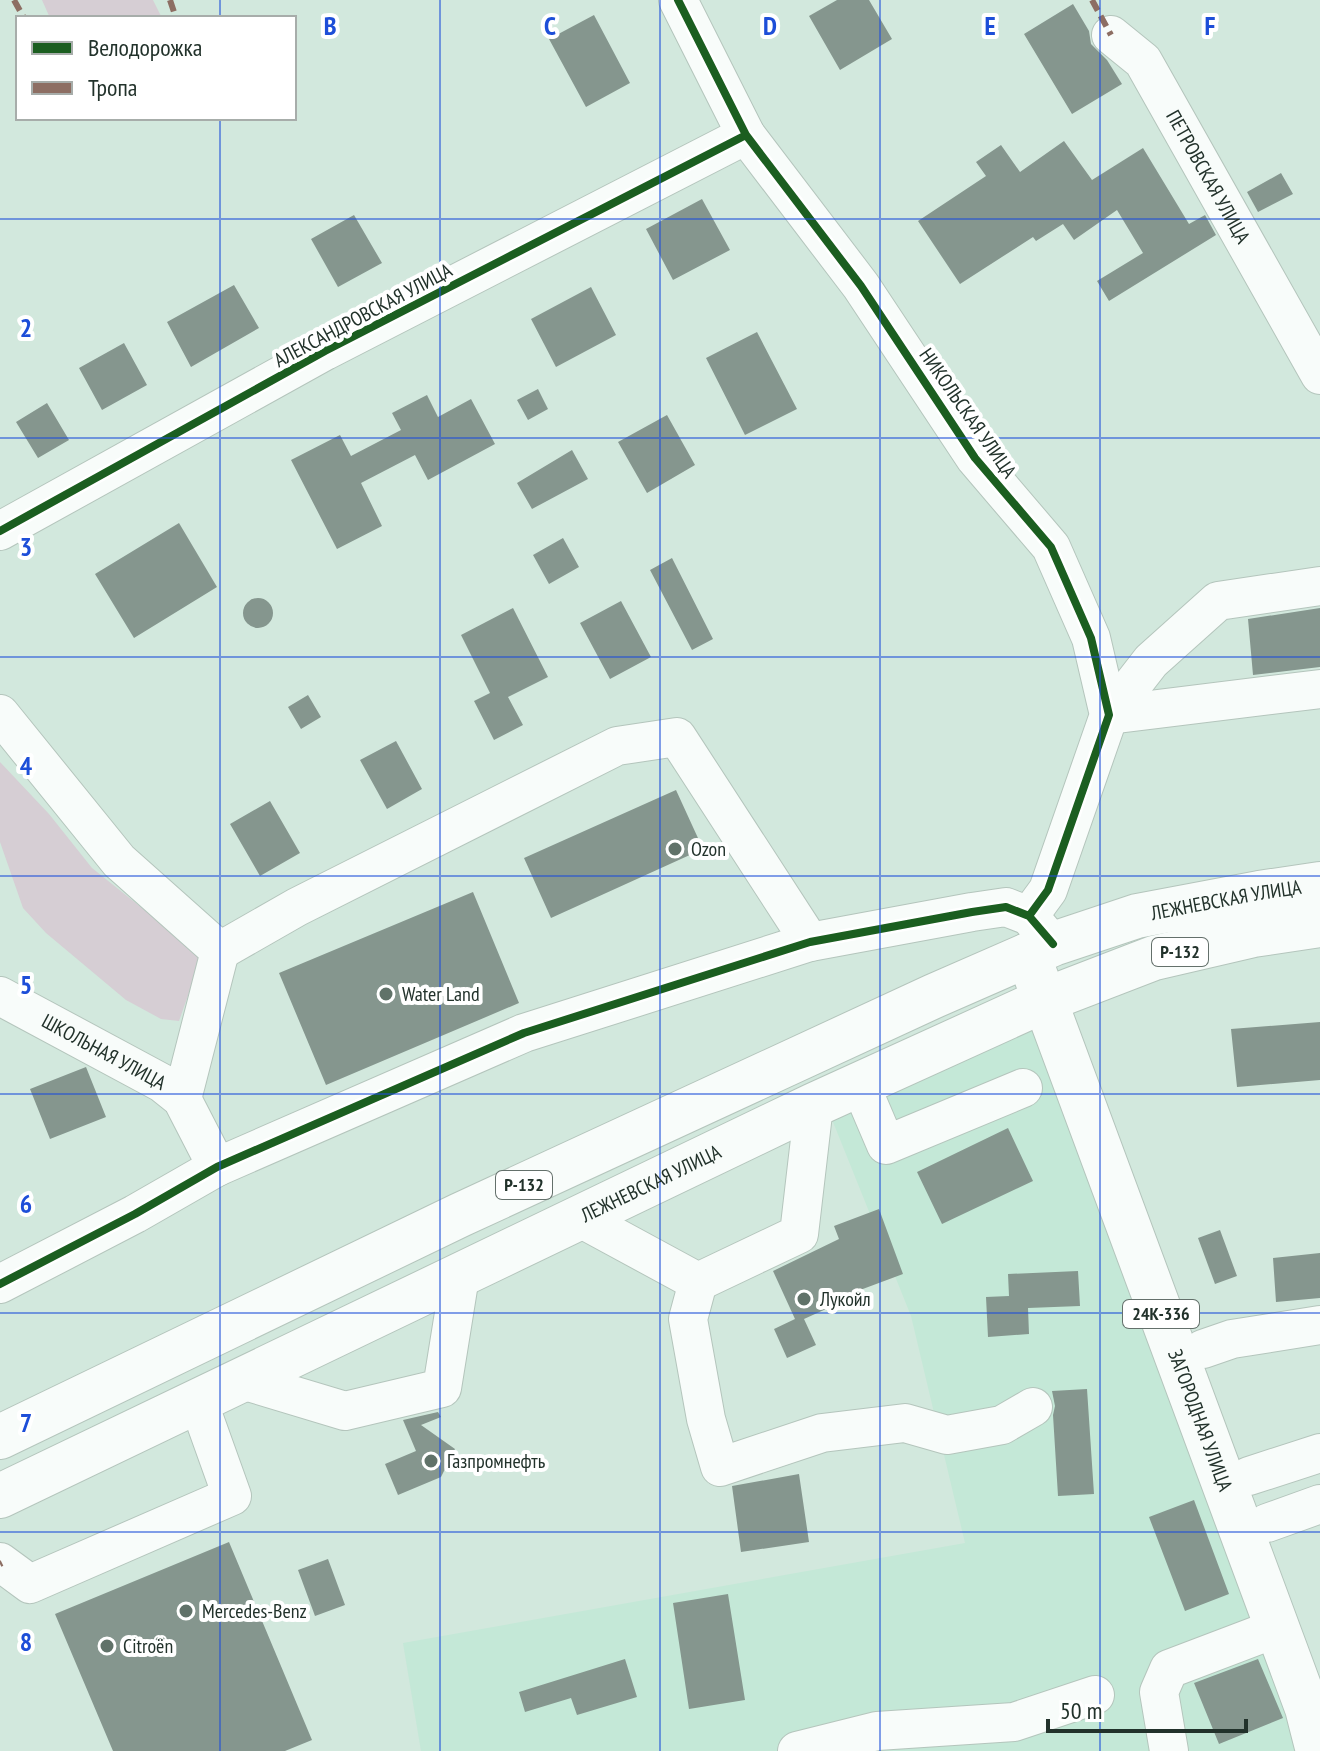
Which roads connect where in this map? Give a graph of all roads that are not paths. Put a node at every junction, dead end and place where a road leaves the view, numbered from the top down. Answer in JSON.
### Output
{"nodes":[{"id":1,"x":678,"y":0,"type":"edge"},
{"id":2,"x":1111,"y":35,"type":"dead end"},
{"id":3,"x":746,"y":135,"type":"junction"},
{"id":4,"x":1320,"y":375,"type":"edge"},
{"id":5,"x":0,"y":531,"type":"edge"},
{"id":6,"x":1320,"y":586,"type":"edge"},
{"id":7,"x":1320,"y":689,"type":"edge"},
{"id":8,"x":0,"y":714,"type":"edge"},
{"id":9,"x":1109,"y":715,"type":"junction"},
{"id":10,"x":1320,"y":884,"type":"edge"},
{"id":11,"x":1320,"y":925,"type":"edge"},
{"id":12,"x":1037,"y":938,"type":"junction"},
{"id":13,"x":810,"y":942,"type":"junction"},
{"id":14,"x":220,"y":951,"type":"junction"},
{"id":15,"x":1058,"y":995,"type":"junction"},
{"id":16,"x":0,"y":996,"type":"edge"},
{"id":17,"x":860,"y":1084,"type":"junction"},
{"id":18,"x":1023,"y":1088,"type":"dead end"},
{"id":19,"x":182,"y":1099,"type":"junction"},
{"id":20,"x":814,"y":1105,"type":"junction"},
{"id":21,"x":217,"y":1167,"type":"junction"},
{"id":22,"x":580,"y":1218,"type":"junction"},
{"id":23,"x":460,"y":1276,"type":"junction"},
{"id":24,"x":698,"y":1282,"type":"junction"},
{"id":25,"x":0,"y":1284,"type":"edge"},
{"id":26,"x":1320,"y":1325,"type":"edge"},
{"id":27,"x":1203,"y":1349,"type":"junction"},
{"id":28,"x":242,"y":1380,"type":"junction"},
{"id":29,"x":198,"y":1401,"type":"junction"},
{"id":30,"x":1033,"y":1407,"type":"dead end"},
{"id":31,"x":0,"y":1437,"type":"edge"},
{"id":32,"x":1320,"y":1453,"type":"edge"},
{"id":33,"x":1249,"y":1476,"type":"junction"},
{"id":34,"x":0,"y":1496,"type":"edge"},
{"id":35,"x":1320,"y":1504,"type":"edge"},
{"id":36,"x":1267,"y":1523,"type":"junction"},
{"id":37,"x":0,"y":1562,"type":"edge"},
{"id":38,"x":1277,"y":1628,"type":"junction"},
{"id":39,"x":1320,"y":1667,"type":"edge"},
{"id":40,"x":1095,"y":1695,"type":"dead end"},
{"id":41,"x":797,"y":1751,"type":"edge"},
{"id":42,"x":1169,"y":1751,"type":"edge"},
{"id":43,"x":1318,"y":1751,"type":"edge"}],
"edges":[{"from":1,"to":3,"type":"street","name":"НИКОЛЬСКАЯ УЛИЦА"},
{"from":2,"to":4,"type":"street","name":"ПЕТРОВСКАЯ УЛИЦА"},
{"from":3,"to":5,"type":"street","name":"АЛЕКСАНДРОВСКАЯ УЛИЦА"},
{"from":3,"to":9,"type":"street","name":"НИКОЛЬСКАЯ УЛИЦА"},
{"from":6,"to":9,"type":"street"},
{"from":7,"to":9,"type":"street"},
{"from":8,"to":14,"type":"street"},
{"from":9,"to":12,"type":"street"},
{"from":10,"to":12,"type":"main road","name":"ЛЕЖНЕВСКАЯ УЛИЦА","number":"Р-132"},
{"from":11,"to":15,"type":"main road","name":"ЛЕЖНЕВСКАЯ УЛИЦА","number":"Р-132"},
{"from":12,"to":13,"type":"street"},
{"from":12,"to":15,"type":"main road","name":"ЗАГОРОДНАЯ УЛИЦА","number":"24К-336"},
{"from":12,"to":31,"type":"main road","name":"ЛЕЖНЕВСКАЯ УЛИЦА","number":"Р-132"},
{"from":13,"to":14,"type":"street"},
{"from":13,"to":21,"type":"street"},
{"from":14,"to":19,"type":"street"},
{"from":15,"to":17,"type":"main road","name":"ЛЕЖНЕВСКАЯ УЛИЦА","number":"Р-132"},
{"from":15,"to":27,"type":"main road","name":"ЗАГОРОДНАЯ УЛИЦА","number":"24К-336"},
{"from":15,"to":38,"type":"main road","name":"ЗАГОРОДНАЯ УЛИЦА","number":"24К-336"},
{"from":16,"to":19,"type":"street","name":"ШКОЛЬНАЯ УЛИЦА"},
{"from":17,"to":18,"type":"street"},
{"from":17,"to":20,"type":"main road","name":"ЛЕЖНЕВСКАЯ УЛИЦА","number":"Р-132"},
{"from":19,"to":21,"type":"street","name":"ШКОЛЬНАЯ УЛИЦА"},
{"from":20,"to":22,"type":"main road","name":"ЛЕЖНЕВСКАЯ УЛИЦА","number":"Р-132"},
{"from":20,"to":24,"type":"street"},
{"from":21,"to":25,"type":"street"},
{"from":22,"to":23,"type":"main road","name":"ЛЕЖНЕВСКАЯ УЛИЦА","number":"Р-132"},
{"from":22,"to":24,"type":"street"},
{"from":23,"to":28,"type":"main road","name":"ЛЕЖНЕВСКАЯ УЛИЦА","number":"Р-132"},
{"from":23,"to":28,"type":"street"},
{"from":24,"to":30,"type":"street"},
{"from":26,"to":27,"type":"street"},
{"from":27,"to":33,"type":"main road","name":"ЗАГОРОДНАЯ УЛИЦА","number":"24К-336"},
{"from":28,"to":29,"type":"main road","name":"ЛЕЖНЕВСКАЯ УЛИЦА","number":"Р-132"},
{"from":29,"to":34,"type":"main road","name":"ЛЕЖНЕВСКАЯ УЛИЦА","number":"Р-132"},
{"from":29,"to":37,"type":"street"},
{"from":32,"to":33,"type":"street"},
{"from":33,"to":36,"type":"main road","name":"ЗАГОРОДНАЯ УЛИЦА","number":"24К-336"},
{"from":35,"to":36,"type":"street"},
{"from":36,"to":39,"type":"main road","name":"ЗАГОРОДНАЯ УЛИЦА","number":"24К-336"},
{"from":38,"to":42,"type":"street"},
{"from":38,"to":43,"type":"main road","name":"ЗАГОРОДНАЯ УЛИЦА","number":"24К-336"},
{"from":40,"to":41,"type":"street"}]}
